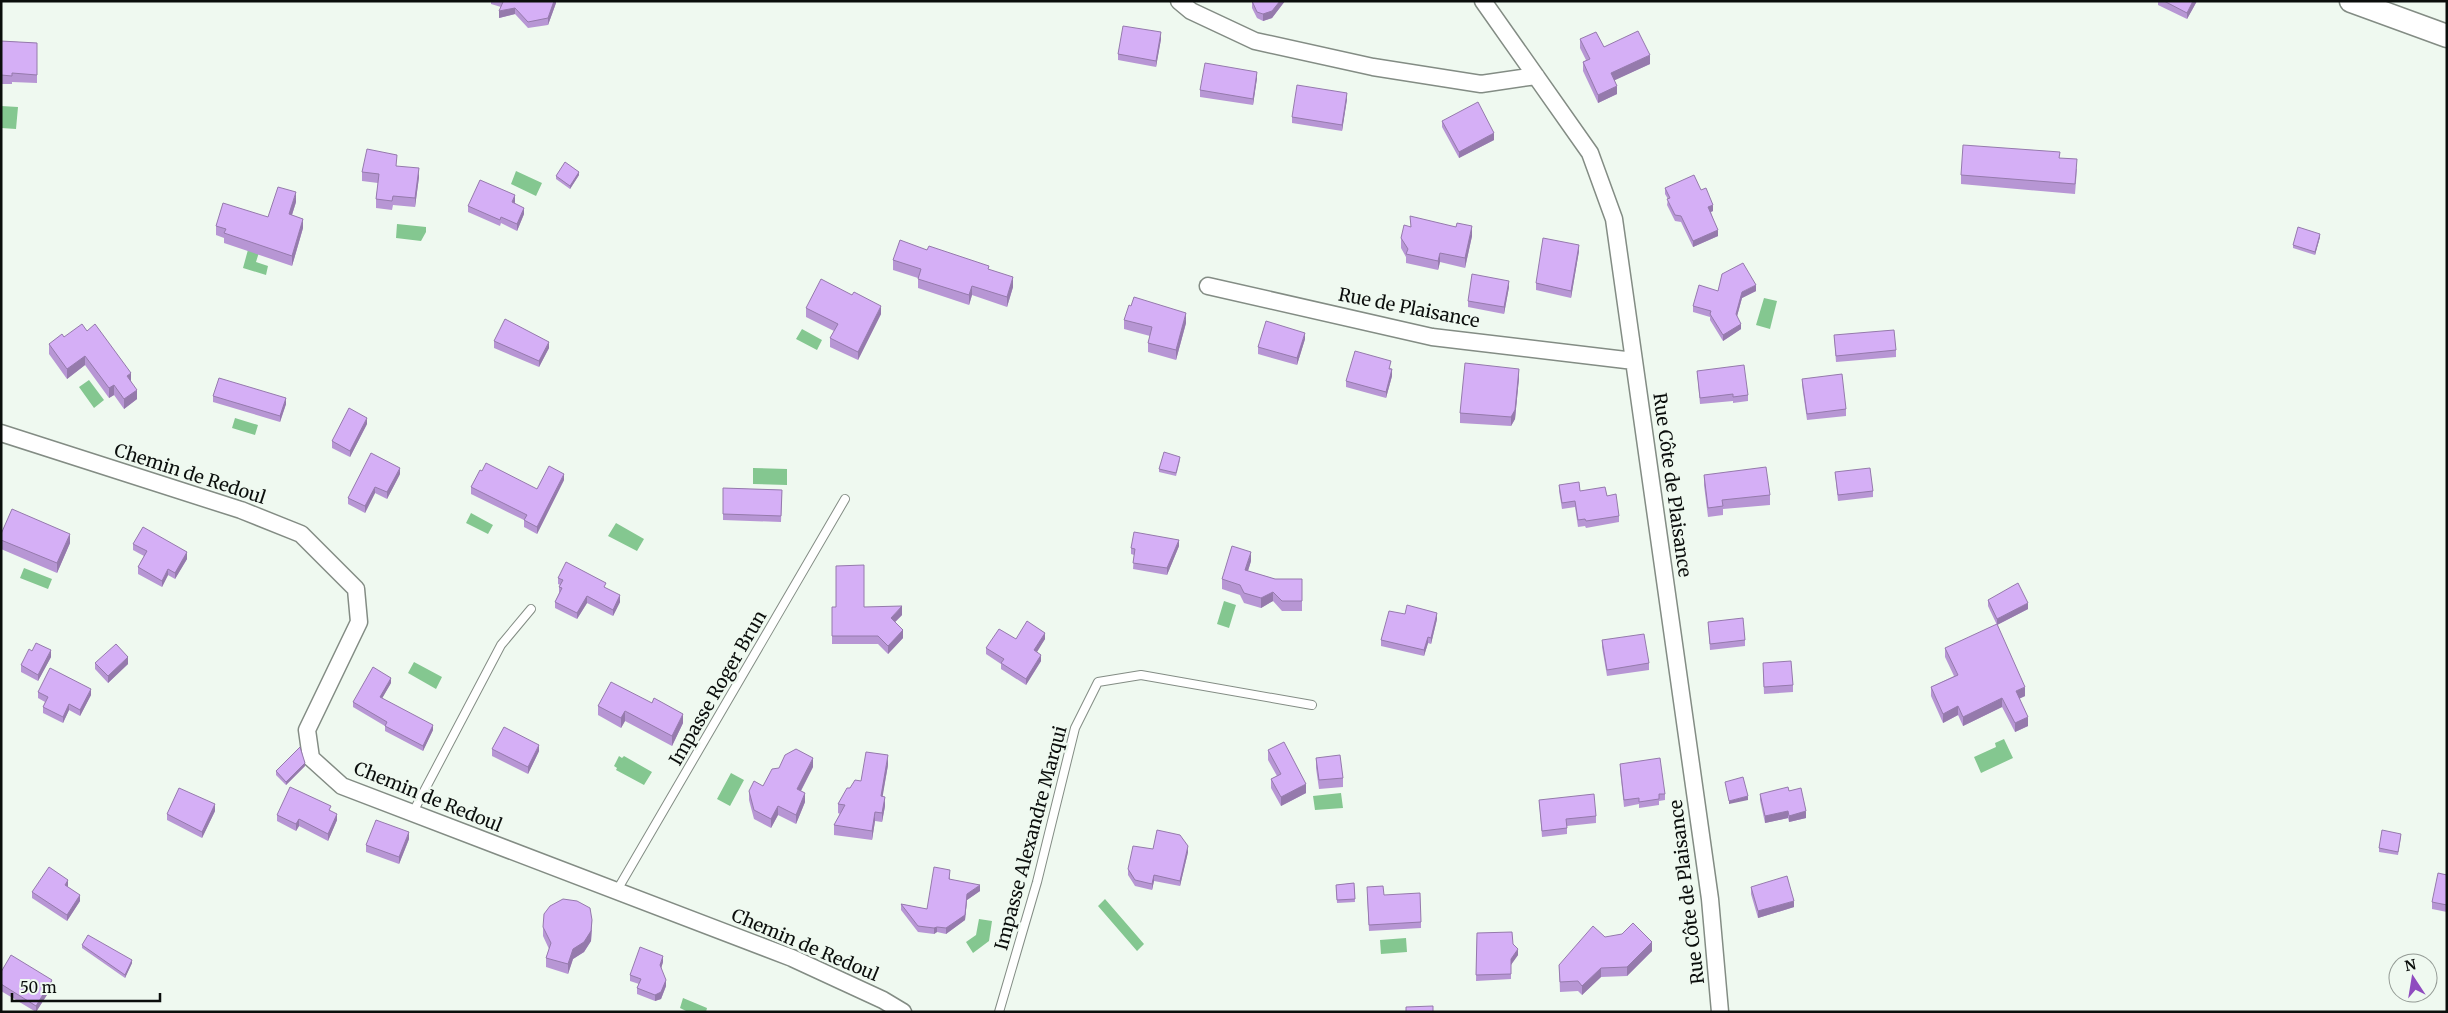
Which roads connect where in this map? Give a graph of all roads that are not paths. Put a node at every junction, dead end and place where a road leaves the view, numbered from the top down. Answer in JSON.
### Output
{"nodes":[{"id":1,"x":1179,"y":1,"type":"edge"},
{"id":2,"x":1482,"y":1,"type":"edge"},
{"id":3,"x":2351,"y":1,"type":"edge"},
{"id":4,"x":2447,"y":36,"type":"edge"},
{"id":5,"x":1536,"y":76,"type":"junction"},
{"id":6,"x":1208,"y":286,"type":"dead end"},
{"id":7,"x":1634,"y":361,"type":"junction"},
{"id":8,"x":1,"y":434,"type":"edge"},
{"id":9,"x":846,"y":499,"type":"dead end"},
{"id":10,"x":531,"y":609,"type":"dead end"},
{"id":11,"x":1312,"y":705,"type":"dead end"},
{"id":12,"x":412,"y":814,"type":"junction"},
{"id":13,"x":616,"y":892,"type":"junction"},
{"id":14,"x":903,"y":1012,"type":"edge"},
{"id":15,"x":999,"y":1012,"type":"edge"},
{"id":16,"x":1720,"y":1012,"type":"edge"}],
"edges":[{"from":1,"to":5,"type":"street"},
{"from":2,"to":5,"type":"street","name":"Rue Côte de Plaisance"},
{"from":3,"to":4,"type":"main road"},
{"from":5,"to":7,"type":"street","name":"Rue Côte de Plaisance"},
{"from":6,"to":7,"type":"street","name":"Rue de Plaisance"},
{"from":7,"to":16,"type":"street","name":"Rue Côte de Plaisance"},
{"from":8,"to":12,"type":"street","name":"Chemin de Redoul"},
{"from":9,"to":13,"type":"lane","name":"Impasse Roger Brun"},
{"from":10,"to":12,"type":"lane"},
{"from":11,"to":15,"type":"lane","name":"Impasse Alexandre Marqui"},
{"from":12,"to":13,"type":"street","name":"Chemin de Redoul"},
{"from":13,"to":14,"type":"street","name":"Chemin de Redoul"}]}
